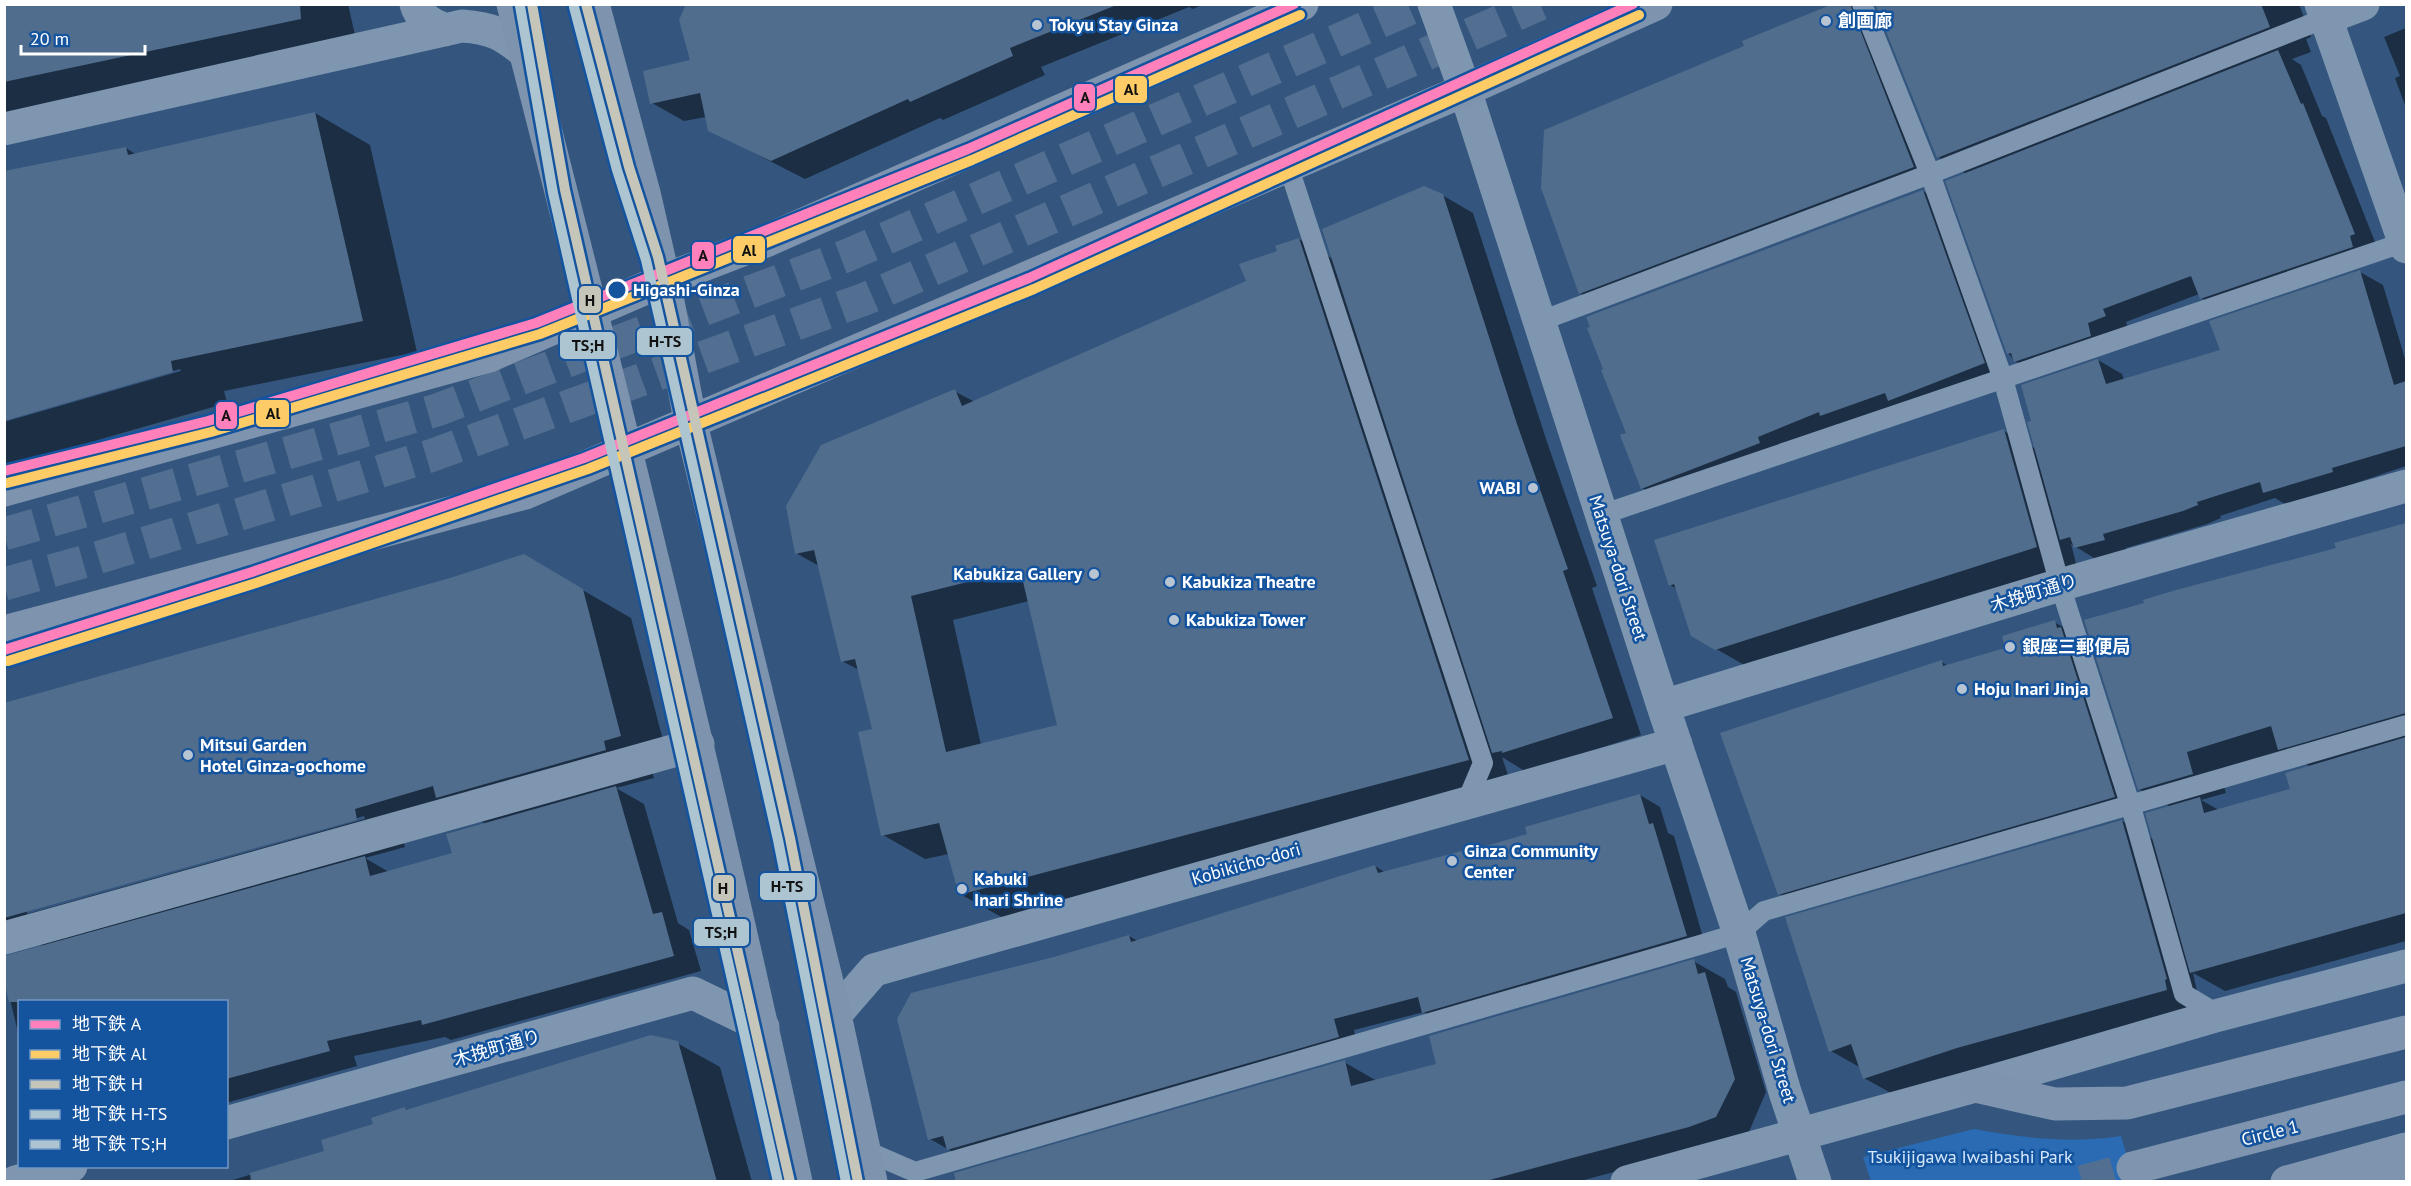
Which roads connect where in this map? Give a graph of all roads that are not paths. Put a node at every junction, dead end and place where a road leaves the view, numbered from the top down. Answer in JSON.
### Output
{"nodes":[{"id":1,"x":417,"y":4,"type":"edge"},
{"id":2,"x":513,"y":4,"type":"edge"},
{"id":3,"x":593,"y":4,"type":"edge"},
{"id":4,"x":1302,"y":4,"type":"edge"},
{"id":5,"x":1434,"y":4,"type":"edge"},
{"id":6,"x":1656,"y":4,"type":"edge"},
{"id":7,"x":1862,"y":4,"type":"edge"},
{"id":8,"x":2363,"y":4,"type":"edge"},
{"id":9,"x":2323,"y":11,"type":"edge"},
{"id":10,"x":445,"y":30,"type":"junction"},
{"id":11,"x":526,"y":53,"type":"junction"},
{"id":12,"x":1465,"y":90,"type":"junction"},
{"id":13,"x":4,"y":129,"type":"edge"},
{"id":14,"x":1288,"y":165,"type":"junction"},
{"id":15,"x":1930,"y":174,"type":"junction"},
{"id":16,"x":2406,"y":243,"type":"edge"},
{"id":17,"x":664,"y":280,"type":"junction"},
{"id":18,"x":591,"y":311,"type":"junction"},
{"id":19,"x":1538,"y":322,"type":"junction"},
{"id":20,"x":2002,"y":379,"type":"junction"},
{"id":21,"x":690,"y":420,"type":"junction"},
{"id":22,"x":627,"y":451,"type":"junction"},
{"id":23,"x":2406,"y":486,"type":"edge"},
{"id":24,"x":4,"y":490,"type":"edge"},
{"id":25,"x":1601,"y":515,"type":"junction"},
{"id":26,"x":2060,"y":585,"type":"junction"},
{"id":27,"x":4,"y":632,"type":"edge"},
{"id":28,"x":1663,"y":706,"type":"junction"},
{"id":29,"x":2406,"y":725,"type":"edge"},
{"id":30,"x":698,"y":744,"type":"junction"},
{"id":31,"x":1676,"y":744,"type":"junction"},
{"id":32,"x":1467,"y":801,"type":"junction"},
{"id":33,"x":2132,"y":807,"type":"junction"},
{"id":34,"x":1739,"y":933,"type":"junction"},
{"id":35,"x":4,"y":938,"type":"edge"},
{"id":36,"x":2406,"y":966,"type":"edge"},
{"id":37,"x":835,"y":1015,"type":"junction"},
{"id":38,"x":2218,"y":1015,"type":"junction"},
{"id":39,"x":763,"y":1027,"type":"junction"},
{"id":40,"x":2406,"y":1032,"type":"edge"},
{"id":41,"x":1975,"y":1086,"type":"junction"},
{"id":42,"x":2406,"y":1097,"type":"edge"},
{"id":43,"x":228,"y":1122,"type":"edge"},
{"id":44,"x":2406,"y":1149,"type":"edge"},
{"id":45,"x":864,"y":1150,"type":"junction"},
{"id":46,"x":1807,"y":1155,"type":"edge"},
{"id":47,"x":67,"y":1168,"type":"edge"},
{"id":48,"x":2133,"y":1168,"type":"tunnel mouth"},
{"id":49,"x":2406,"y":1173,"type":"edge"},
{"id":50,"x":15,"y":1182,"type":"edge"},
{"id":51,"x":796,"y":1182,"type":"edge"},
{"id":52,"x":871,"y":1182,"type":"edge"},
{"id":53,"x":1627,"y":1182,"type":"edge"},
{"id":54,"x":2287,"y":1182,"type":"edge"},
{"id":55,"x":2362,"y":1182,"type":"edge"}],
"edges":[{"from":1,"to":10,"type":"street"},
{"from":2,"to":11,"type":"main road"},
{"from":3,"to":17,"type":"main road"},
{"from":4,"to":17,"type":"main road"},
{"from":5,"to":12,"type":"street","name":"Matsuya-dori Street"},
{"from":6,"to":12,"type":"main road"},
{"from":7,"to":15,"type":"lane"},
{"from":8,"to":9,"type":"street"},
{"from":9,"to":15,"type":"lane"},
{"from":9,"to":16,"type":"street"},
{"from":10,"to":11,"type":"street"},
{"from":10,"to":13,"type":"street"},
{"from":11,"to":18,"type":"main road"},
{"from":12,"to":14,"type":"main road"},
{"from":12,"to":19,"type":"street","name":"Matsuya-dori Street"},
{"from":14,"to":21,"type":"main road"},
{"from":14,"to":32,"type":"lane"},
{"from":15,"to":19,"type":"lane"},
{"from":15,"to":20,"type":"lane"},
{"from":16,"to":20,"type":"lane"},
{"from":17,"to":18,"type":"main road"},
{"from":17,"to":21,"type":"main road"},
{"from":18,"to":22,"type":"main road"},
{"from":18,"to":24,"type":"main road"},
{"from":19,"to":25,"type":"street","name":"Matsuya-dori Street"},
{"from":20,"to":25,"type":"lane"},
{"from":20,"to":26,"type":"lane"},
{"from":21,"to":22,"type":"main road"},
{"from":21,"to":37,"type":"main road"},
{"from":22,"to":27,"type":"main road"},
{"from":22,"to":30,"type":"main road"},
{"from":23,"to":26,"type":"street","name":"木挽町通り"},
{"from":25,"to":28,"type":"street","name":"Matsuya-dori Street"},
{"from":26,"to":28,"type":"street","name":"木挽町通り"},
{"from":26,"to":33,"type":"lane"},
{"from":28,"to":31,"type":"street","name":"Matsuya-dori Street"},
{"from":29,"to":33,"type":"lane"},
{"from":30,"to":35,"type":"street"},
{"from":30,"to":39,"type":"main road"},
{"from":31,"to":32,"type":"street","name":"Kobikicho-dori"},
{"from":31,"to":34,"type":"street","name":"Matsuya-dori Street"},
{"from":32,"to":37,"type":"street","name":"Kobikicho-dori"},
{"from":33,"to":34,"type":"lane"},
{"from":33,"to":38,"type":"lane"},
{"from":34,"to":45,"type":"lane"},
{"from":34,"to":46,"type":"street","name":"Matsuya-dori Street"},
{"from":36,"to":38,"type":"street"},
{"from":37,"to":45,"type":"main road"},
{"from":38,"to":41,"type":"street"},
{"from":39,"to":43,"type":"street","name":"木挽町通り"},
{"from":39,"to":51,"type":"main road"},
{"from":40,"to":41,"type":"highway"},
{"from":41,"to":46,"type":"street"},
{"from":42,"to":48,"type":"highway","name":"Circle 1"},
{"from":44,"to":54,"type":"highway"},
{"from":45,"to":52,"type":"main road"},
{"from":46,"to":53,"type":"street"},
{"from":47,"to":50,"type":"street"},
{"from":49,"to":55,"type":"highway"}]}
